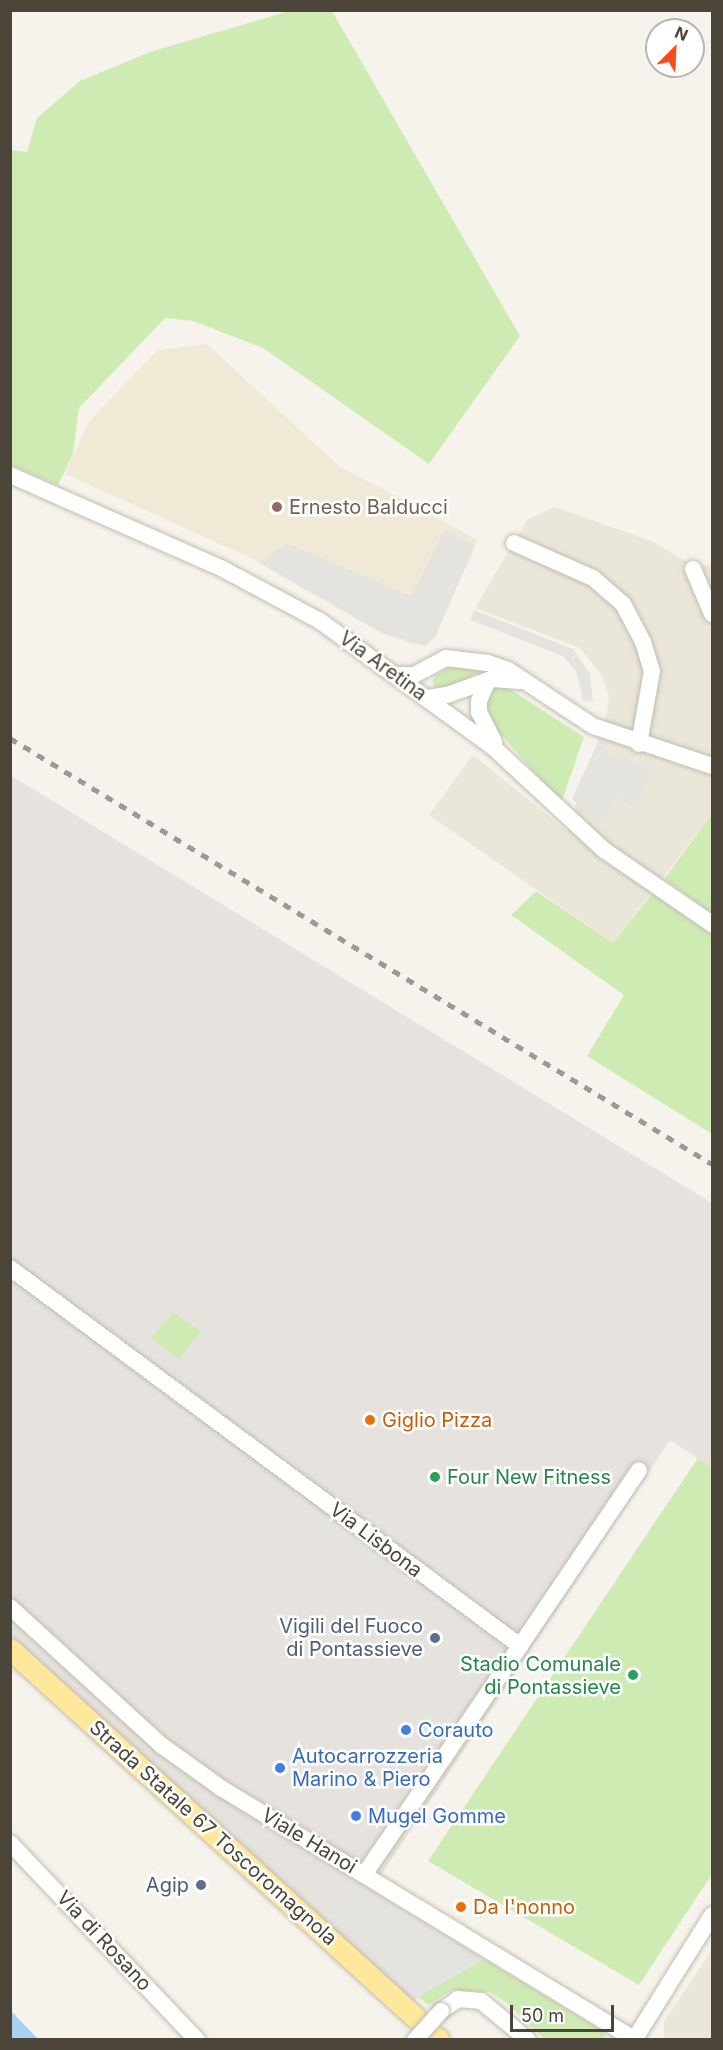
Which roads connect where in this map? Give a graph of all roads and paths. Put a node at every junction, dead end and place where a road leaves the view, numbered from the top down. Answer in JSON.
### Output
{"nodes":[{"id":1,"x":10,"y":475,"type":"edge"},
{"id":2,"x":514,"y":543,"type":"dead end"},
{"id":3,"x":693,"y":569,"type":"dead end"},
{"id":4,"x":712,"y":614,"type":"edge"},
{"id":5,"x":420,"y":673,"type":"junction"},
{"id":6,"x":396,"y":675,"type":"junction"},
{"id":7,"x":488,"y":680,"type":"junction"},
{"id":8,"x":522,"y":681,"type":"junction"},
{"id":9,"x":427,"y":698,"type":"junction"},
{"id":10,"x":639,"y":744,"type":"junction"},
{"id":11,"x":503,"y":755,"type":"junction"},
{"id":12,"x":712,"y":765,"type":"edge"},
{"id":13,"x":712,"y":924,"type":"edge"},
{"id":14,"x":10,"y":1268,"type":"edge"},
{"id":15,"x":639,"y":1470,"type":"dead end"},
{"id":16,"x":10,"y":1607,"type":"edge"},
{"id":17,"x":520,"y":1646,"type":"junction"},
{"id":18,"x":10,"y":1649,"type":"edge"},
{"id":19,"x":10,"y":1843,"type":"edge"},
{"id":20,"x":364,"y":1875,"type":"junction"},
{"id":21,"x":712,"y":1916,"type":"edge"},
{"id":22,"x":415,"y":2017,"type":"dead end"},
{"id":23,"x":635,"y":2039,"type":"edge"},
{"id":24,"x":197,"y":2040,"type":"edge"},
{"id":25,"x":415,"y":2040,"type":"edge"},
{"id":26,"x":528,"y":2040,"type":"edge"}],
"edges":[{"from":1,"to":6,"type":"street","name":"Via Aretina"},
{"from":2,"to":10,"type":"street"},
{"from":3,"to":4,"type":"street"},
{"from":5,"to":6,"type":"street"},
{"from":5,"to":8,"type":"street"},
{"from":5,"to":9,"type":"street"},
{"from":6,"to":9,"type":"street","name":"Via Aretina"},
{"from":7,"to":8,"type":"street"},
{"from":7,"to":9,"type":"street"},
{"from":7,"to":11,"type":"street"},
{"from":8,"to":10,"type":"street"},
{"from":9,"to":11,"type":"street","name":"Via Aretina"},
{"from":10,"to":12,"type":"street"},
{"from":11,"to":13,"type":"street","name":"Via Aretina"},
{"from":14,"to":17,"type":"street","name":"Via Lisbona"},
{"from":15,"to":17,"type":"street"},
{"from":16,"to":20,"type":"street","name":"Viale Hanoi"},
{"from":17,"to":20,"type":"street"},
{"from":18,"to":22,"type":"main road","name":"Strada Statale 67 Toscoromagnola"},
{"from":19,"to":24,"type":"street","name":"Via di Rosano"},
{"from":20,"to":23,"type":"street","name":"Viale Hanoi"},
{"from":21,"to":23,"type":"street"},
{"from":25,"to":26,"type":"street","bridge":true}]}
